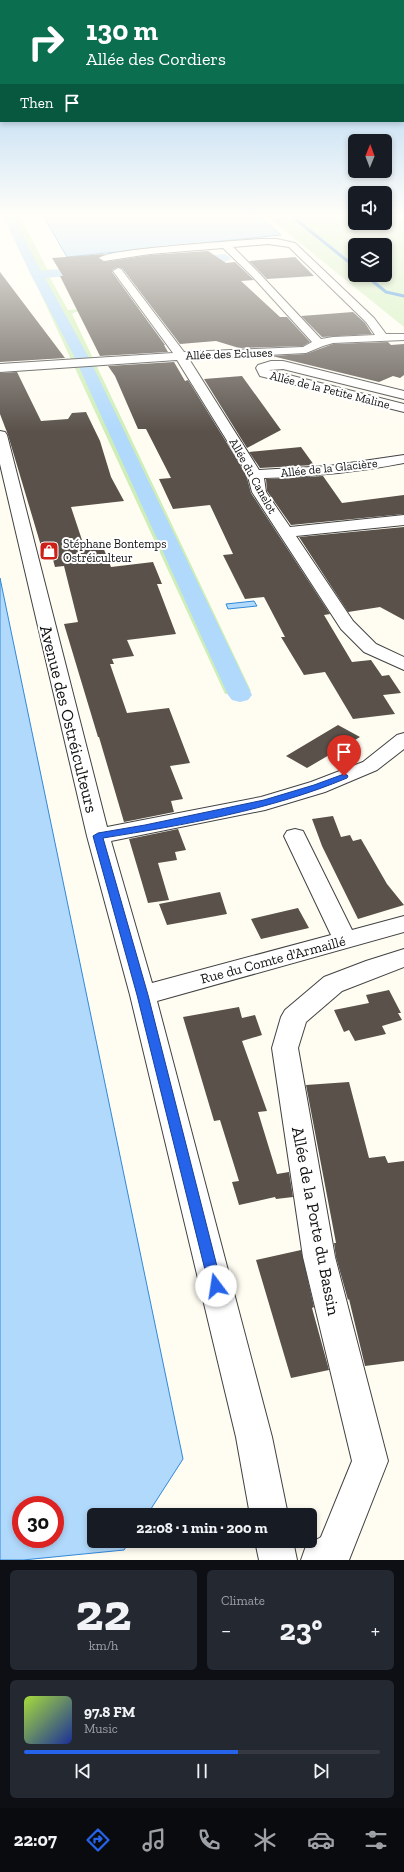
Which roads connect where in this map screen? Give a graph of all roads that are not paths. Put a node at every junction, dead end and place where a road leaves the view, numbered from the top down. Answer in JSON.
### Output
{"nodes":[{"id":1,"x":130,"y":287,"type":"edge"},
{"id":2,"x":266,"y":287,"type":"edge"},
{"id":3,"x":335,"y":287,"type":"edge"},
{"id":4,"x":404,"y":337,"type":"edge"},
{"id":5,"x":383,"y":338,"type":"junction"},
{"id":6,"x":319,"y":343,"type":"junction"},
{"id":7,"x":236,"y":354,"type":"junction"},
{"id":8,"x":181,"y":356,"type":"junction"},
{"id":9,"x":264,"y":366,"type":"junction"},
{"id":10,"x":0,"y":368,"type":"edge"},
{"id":11,"x":404,"y":395,"type":"edge"},
{"id":12,"x":404,"y":408,"type":"edge"},
{"id":13,"x":0,"y":435,"type":"edge"},
{"id":14,"x":404,"y":459,"type":"edge"},
{"id":15,"x":254,"y":474,"type":"junction"},
{"id":16,"x":404,"y":520,"type":"edge"},
{"id":17,"x":286,"y":532,"type":"junction"},
{"id":18,"x":404,"y":664,"type":"edge"},
{"id":19,"x":404,"y":739,"type":"edge"},
{"id":20,"x":98,"y":836,"type":"junction"},
{"id":21,"x":295,"y":836,"type":"dead end"},
{"id":22,"x":404,"y":924,"type":"edge"},
{"id":23,"x":345,"y":940,"type":"junction"},
{"id":24,"x":404,"y":958,"type":"edge"},
{"id":25,"x":143,"y":995,"type":"junction"},
{"id":26,"x":268,"y":1508,"type":"edge"},
{"id":27,"x":275,"y":1548,"type":"edge"},
{"id":28,"x":278,"y":1560,"type":"edge"},
{"id":29,"x":320,"y":1560,"type":"edge"}],
"edges":[{"from":1,"to":8,"type":"street","name":"Allée du Canelot"},
{"from":2,"to":6,"type":"street"},
{"from":3,"to":5,"type":"street"},
{"from":4,"to":5,"type":"street","name":"Allée des Ecluses"},
{"from":5,"to":6,"type":"street","name":"Allée des Ecluses"},
{"from":6,"to":7,"type":"street","name":"Allée des Ecluses"},
{"from":7,"to":8,"type":"street","name":"Allée des Ecluses"},
{"from":7,"to":9,"type":"street","name":"Allée de la Petite Maline"},
{"from":8,"to":10,"type":"street","name":"Allée des Ecluses"},
{"from":8,"to":15,"type":"street","name":"Allée du Canelot"},
{"from":9,"to":11,"type":"street","name":"Allée de la Petite Maline"},
{"from":9,"to":12,"type":"street","name":"Allée de la Petite Maline"},
{"from":13,"to":20,"type":"street","name":"Avenue des Ostréiculteurs"},
{"from":14,"to":15,"type":"street","name":"Allée de la Glacière"},
{"from":15,"to":17,"type":"street","name":"Allée du Canelot"},
{"from":16,"to":17,"type":"street"},
{"from":17,"to":18,"type":"street","name":"Allée du Canelot"},
{"from":19,"to":20,"type":"street"},
{"from":20,"to":25,"type":"street","name":"Avenue des Ostréiculteurs"},
{"from":21,"to":23,"type":"street"},
{"from":22,"to":23,"type":"street","name":"Rue du Comte d'Armaillé"},
{"from":23,"to":25,"type":"street","name":"Rue du Comte d'Armaillé"},
{"from":24,"to":29,"type":"street","name":"Allée de la Porte du Bassin"},
{"from":25,"to":26,"type":"street","name":"Avenue des Ostréiculteurs"},
{"from":27,"to":28,"type":"street"}]}
